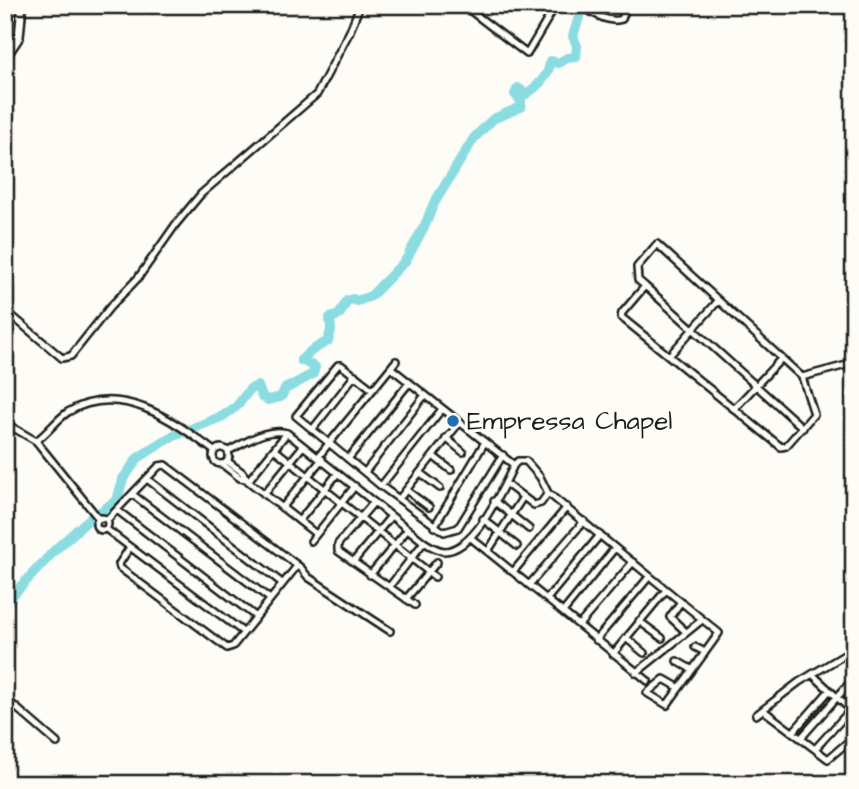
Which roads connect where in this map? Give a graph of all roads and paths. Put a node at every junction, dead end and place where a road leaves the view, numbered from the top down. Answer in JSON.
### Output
{"nodes":[{"id":1,"x":22,"y":5,"type":"edge"},
{"id":2,"x":360,"y":5,"type":"edge"},
{"id":3,"x":463,"y":5,"type":"edge"},
{"id":4,"x":556,"y":5,"type":"edge"},
{"id":5,"x":579,"y":5,"type":"edge"},
{"id":6,"x":627,"y":5,"type":"edge"},
{"id":7,"x":471,"y":8,"type":"edge"},
{"id":8,"x":5,"y":58,"type":"edge"},
{"id":9,"x":645,"y":286,"type":"junction"},
{"id":10,"x":718,"y":301,"type":"junction"},
{"id":11,"x":5,"y":310,"type":"edge"},
{"id":12,"x":694,"y":328,"type":"junction"},
{"id":13,"x":669,"y":356,"type":"junction"},
{"id":14,"x":780,"y":359,"type":"junction"},
{"id":15,"x":396,"y":361,"type":"dead end"},
{"id":16,"x":854,"y":363,"type":"edge"},
{"id":17,"x":391,"y":368,"type":"junction"},
{"id":18,"x":355,"y":376,"type":"junction"},
{"id":19,"x":802,"y":377,"type":"junction"},
{"id":20,"x":409,"y":383,"type":"junction"},
{"id":21,"x":757,"y":385,"type":"junction"},
{"id":22,"x":372,"y":389,"type":"junction"},
{"id":23,"x":425,"y":395,"type":"junction"},
{"id":24,"x":442,"y":409,"type":"junction"},
{"id":25,"x":734,"y":409,"type":"junction"},
{"id":26,"x":5,"y":423,"type":"edge"},
{"id":27,"x":459,"y":423,"type":"junction"},
{"id":28,"x":803,"y":428,"type":"junction"},
{"id":29,"x":312,"y":430,"type":"junction"},
{"id":30,"x":287,"y":433,"type":"junction"},
{"id":31,"x":446,"y":438,"type":"junction"},
{"id":32,"x":36,"y":441,"type":"junction"},
{"id":33,"x":485,"y":442,"type":"junction"},
{"id":34,"x":329,"y":443,"type":"junction"},
{"id":35,"x":303,"y":446,"type":"junction"},
{"id":36,"x":274,"y":449,"type":"junction"},
{"id":37,"x":214,"y":451,"type":"junction"},
{"id":38,"x":228,"y":452,"type":"junction"},
{"id":39,"x":463,"y":452,"type":"dead end"},
{"id":40,"x":503,"y":455,"type":"junction"},
{"id":41,"x":433,"y":456,"type":"junction"},
{"id":42,"x":320,"y":458,"type":"junction"},
{"id":43,"x":348,"y":459,"type":"junction"},
{"id":44,"x":224,"y":462,"type":"junction"},
{"id":45,"x":290,"y":462,"type":"junction"},
{"id":46,"x":514,"y":465,"type":"junction"},
{"id":47,"x":451,"y":470,"type":"dead end"},
{"id":48,"x":365,"y":472,"type":"junction"},
{"id":49,"x":338,"y":473,"type":"junction"},
{"id":50,"x":420,"y":473,"type":"junction"},
{"id":51,"x":308,"y":476,"type":"junction"},
{"id":52,"x":147,"y":479,"type":"junction"},
{"id":53,"x":247,"y":480,"type":"junction"},
{"id":54,"x":505,"y":483,"type":"junction"},
{"id":55,"x":355,"y":486,"type":"junction"},
{"id":56,"x":381,"y":486,"type":"junction"},
{"id":57,"x":440,"y":488,"type":"dead end"},
{"id":58,"x":325,"y":489,"type":"junction"},
{"id":59,"x":407,"y":490,"type":"junction"},
{"id":60,"x":548,"y":493,"type":"junction"},
{"id":61,"x":132,"y":494,"type":"junction"},
{"id":62,"x":264,"y":494,"type":"junction"},
{"id":63,"x":523,"y":497,"type":"junction"},
{"id":64,"x":398,"y":499,"type":"junction"},
{"id":65,"x":494,"y":501,"type":"junction"},
{"id":66,"x":342,"y":502,"type":"junction"},
{"id":67,"x":374,"y":502,"type":"junction"},
{"id":68,"x":429,"y":507,"type":"dead end"},
{"id":69,"x":567,"y":507,"type":"junction"},
{"id":70,"x":282,"y":508,"type":"junction"},
{"id":71,"x":117,"y":510,"type":"junction"},
{"id":72,"x":512,"y":514,"type":"junction"},
{"id":73,"x":391,"y":516,"type":"junction"},
{"id":74,"x":98,"y":518,"type":"junction"},
{"id":75,"x":360,"y":518,"type":"junction"},
{"id":76,"x":483,"y":519,"type":"junction"},
{"id":77,"x":107,"y":520,"type":"junction"},
{"id":78,"x":299,"y":521,"type":"junction"},
{"id":79,"x":584,"y":521,"type":"junction"},
{"id":80,"x":434,"y":527,"type":"junction"},
{"id":81,"x":106,"y":529,"type":"junction"},
{"id":82,"x":408,"y":529,"type":"junction"},
{"id":83,"x":529,"y":529,"type":"dead end"},
{"id":84,"x":377,"y":532,"type":"junction"},
{"id":85,"x":500,"y":532,"type":"junction"},
{"id":86,"x":316,"y":534,"type":"junction"},
{"id":87,"x":600,"y":535,"type":"junction"},
{"id":88,"x":471,"y":538,"type":"junction"},
{"id":89,"x":311,"y":541,"type":"dead end"},
{"id":90,"x":424,"y":542,"type":"junction"},
{"id":91,"x":395,"y":545,"type":"junction"},
{"id":92,"x":517,"y":546,"type":"dead end"},
{"id":93,"x":130,"y":547,"type":"junction"},
{"id":94,"x":615,"y":548,"type":"junction"},
{"id":95,"x":488,"y":551,"type":"junction"},
{"id":96,"x":411,"y":558,"type":"junction"},
{"id":97,"x":353,"y":562,"type":"junction"},
{"id":98,"x":437,"y":562,"type":"dead end"},
{"id":99,"x":633,"y":562,"type":"junction"},
{"id":100,"x":297,"y":566,"type":"junction"},
{"id":101,"x":428,"y":572,"type":"junction"},
{"id":102,"x":513,"y":572,"type":"junction"},
{"id":103,"x":370,"y":575,"type":"junction"},
{"id":104,"x":435,"y":577,"type":"dead end"},
{"id":105,"x":649,"y":577,"type":"junction"},
{"id":106,"x":282,"y":583,"type":"junction"},
{"id":107,"x":529,"y":585,"type":"junction"},
{"id":108,"x":389,"y":587,"type":"junction"},
{"id":109,"x":666,"y":590,"type":"junction"},
{"id":110,"x":270,"y":599,"type":"junction"},
{"id":111,"x":406,"y":599,"type":"junction"},
{"id":112,"x":547,"y":599,"type":"junction"},
{"id":113,"x":680,"y":603,"type":"junction"},
{"id":114,"x":415,"y":606,"type":"dead end"},
{"id":115,"x":563,"y":612,"type":"junction"},
{"id":116,"x":256,"y":616,"type":"junction"},
{"id":117,"x":702,"y":620,"type":"junction"},
{"id":118,"x":639,"y":621,"type":"junction"},
{"id":119,"x":579,"y":625,"type":"junction"},
{"id":120,"x":390,"y":631,"type":"dead end"},
{"id":121,"x":243,"y":632,"type":"junction"},
{"id":122,"x":686,"y":632,"type":"junction"},
{"id":123,"x":719,"y":633,"type":"junction"},
{"id":124,"x":626,"y":638,"type":"junction"},
{"id":125,"x":662,"y":638,"type":"dead end"},
{"id":126,"x":727,"y":638,"type":"dead end"},
{"id":127,"x":596,"y":640,"type":"junction"},
{"id":128,"x":695,"y":647,"type":"dead end"},
{"id":129,"x":705,"y":652,"type":"junction"},
{"id":130,"x":645,"y":653,"type":"dead end"},
{"id":131,"x":613,"y":654,"type":"junction"},
{"id":132,"x":677,"y":661,"type":"dead end"},
{"id":133,"x":854,"y":661,"type":"edge"},
{"id":134,"x":691,"y":669,"type":"junction"},
{"id":135,"x":636,"y":673,"type":"junction"},
{"id":136,"x":812,"y":674,"type":"junction"},
{"id":137,"x":854,"y":678,"type":"edge"},
{"id":138,"x":648,"y":681,"type":"dead end"},
{"id":139,"x":678,"y":687,"type":"junction"},
{"id":140,"x":829,"y":691,"type":"junction"},
{"id":141,"x":647,"y":693,"type":"junction"},
{"id":142,"x":5,"y":698,"type":"edge"},
{"id":143,"x":639,"y":698,"type":"dead end"},
{"id":144,"x":837,"y":698,"type":"junction"},
{"id":145,"x":667,"y":705,"type":"junction"},
{"id":146,"x":674,"y":710,"type":"dead end"},
{"id":147,"x":763,"y":710,"type":"junction"},
{"id":148,"x":853,"y":710,"type":"edge"},
{"id":149,"x":756,"y":715,"type":"dead end"},
{"id":150,"x":793,"y":732,"type":"junction"},
{"id":151,"x":854,"y":735,"type":"edge"},
{"id":152,"x":801,"y":738,"type":"junction"},
{"id":153,"x":57,"y":743,"type":"dead end"},
{"id":154,"x":851,"y":743,"type":"edge"},
{"id":155,"x":815,"y":749,"type":"junction"}],
"edges":[{"from":1,"to":8,"type":"street"},
{"from":2,"to":11,"type":"street"},
{"from":3,"to":7,"type":"street"},
{"from":4,"to":7,"type":"street"},
{"from":5,"to":6,"type":"street"},
{"from":9,"to":10,"type":"street"},
{"from":9,"to":12,"type":"street"},
{"from":9,"to":13,"type":"street"},
{"from":10,"to":12,"type":"street"},
{"from":10,"to":14,"type":"street"},
{"from":12,"to":13,"type":"street"},
{"from":12,"to":21,"type":"street"},
{"from":13,"to":25,"type":"street"},
{"from":14,"to":19,"type":"street"},
{"from":14,"to":21,"type":"street"},
{"from":15,"to":17,"type":"street"},
{"from":16,"to":19,"type":"street"},
{"from":17,"to":20,"type":"street"},
{"from":17,"to":22,"type":"street"},
{"from":18,"to":22,"type":"street"},
{"from":18,"to":29,"type":"street"},
{"from":18,"to":29,"type":"street"},
{"from":19,"to":28,"type":"street"},
{"from":20,"to":23,"type":"street"},
{"from":20,"to":43,"type":"street"},
{"from":21,"to":25,"type":"street"},
{"from":21,"to":28,"type":"street"},
{"from":22,"to":34,"type":"street"},
{"from":23,"to":24,"type":"street"},
{"from":23,"to":48,"type":"street"},
{"from":24,"to":27,"type":"street"},
{"from":24,"to":56,"type":"street"},
{"from":25,"to":28,"type":"street"},
{"from":26,"to":32,"type":"street"},
{"from":27,"to":31,"type":"street"},
{"from":27,"to":33,"type":"street"},
{"from":29,"to":34,"type":"street"},
{"from":30,"to":35,"type":"street"},
{"from":30,"to":36,"type":"street"},
{"from":30,"to":38,"type":"street"},
{"from":31,"to":39,"type":"street"},
{"from":31,"to":41,"type":"street"},
{"from":32,"to":37,"type":"street"},
{"from":32,"to":74,"type":"street"},
{"from":33,"to":40,"type":"street"},
{"from":33,"to":80,"type":"street"},
{"from":34,"to":42,"type":"street"},
{"from":34,"to":43,"type":"street"},
{"from":35,"to":42,"type":"street"},
{"from":35,"to":45,"type":"street"},
{"from":36,"to":45,"type":"street"},
{"from":36,"to":53,"type":"street"},
{"from":37,"to":38,"type":"street"},
{"from":37,"to":44,"type":"street"},
{"from":38,"to":44,"type":"street"},
{"from":40,"to":46,"type":"street"},
{"from":40,"to":80,"type":"street"},
{"from":41,"to":47,"type":"street"},
{"from":41,"to":50,"type":"street"},
{"from":42,"to":49,"type":"street"},
{"from":42,"to":51,"type":"street"},
{"from":43,"to":48,"type":"street"},
{"from":44,"to":53,"type":"street"},
{"from":45,"to":51,"type":"street"},
{"from":45,"to":62,"type":"street"},
{"from":46,"to":54,"type":"street"},
{"from":46,"to":60,"type":"street"},
{"from":48,"to":56,"type":"street"},
{"from":49,"to":55,"type":"street"},
{"from":49,"to":58,"type":"street"},
{"from":50,"to":57,"type":"street"},
{"from":50,"to":59,"type":"street"},
{"from":51,"to":58,"type":"street"},
{"from":51,"to":70,"type":"street"},
{"from":52,"to":61,"type":"street"},
{"from":52,"to":100,"type":"street"},
{"from":52,"to":106,"type":"street"},
{"from":53,"to":62,"type":"street"},
{"from":54,"to":63,"type":"street"},
{"from":54,"to":65,"type":"street"},
{"from":55,"to":66,"type":"street"},
{"from":55,"to":67,"type":"street"},
{"from":56,"to":64,"type":"street"},
{"from":58,"to":66,"type":"street"},
{"from":58,"to":78,"type":"street"},
{"from":59,"to":64,"type":"street"},
{"from":59,"to":68,"type":"street"},
{"from":60,"to":63,"type":"street"},
{"from":60,"to":69,"type":"street"},
{"from":61,"to":71,"type":"street"},
{"from":61,"to":110,"type":"street"},
{"from":62,"to":70,"type":"street"},
{"from":63,"to":72,"type":"street"},
{"from":64,"to":80,"type":"street"},
{"from":65,"to":72,"type":"street"},
{"from":65,"to":76,"type":"street"},
{"from":66,"to":75,"type":"street"},
{"from":66,"to":86,"type":"street"},
{"from":67,"to":73,"type":"street"},
{"from":67,"to":75,"type":"street"},
{"from":69,"to":79,"type":"street"},
{"from":69,"to":102,"type":"street"},
{"from":70,"to":78,"type":"street"},
{"from":71,"to":77,"type":"street"},
{"from":71,"to":116,"type":"street"},
{"from":72,"to":83,"type":"street"},
{"from":72,"to":85,"type":"street"},
{"from":73,"to":82,"type":"street"},
{"from":73,"to":84,"type":"street"},
{"from":74,"to":77,"type":"street"},
{"from":74,"to":81,"type":"street"},
{"from":75,"to":84,"type":"street"},
{"from":75,"to":97,"type":"street"},
{"from":76,"to":85,"type":"street"},
{"from":76,"to":88,"type":"street"},
{"from":77,"to":81,"type":"street"},
{"from":78,"to":86,"type":"street"},
{"from":79,"to":87,"type":"street"},
{"from":79,"to":107,"type":"street"},
{"from":81,"to":93,"type":"street"},
{"from":82,"to":90,"type":"street"},
{"from":82,"to":91,"type":"street"},
{"from":84,"to":91,"type":"street"},
{"from":84,"to":97,"type":"street"},
{"from":85,"to":92,"type":"street"},
{"from":85,"to":95,"type":"street"},
{"from":86,"to":89,"type":"street"},
{"from":87,"to":94,"type":"street"},
{"from":87,"to":112,"type":"street"},
{"from":88,"to":90,"type":"street"},
{"from":88,"to":95,"type":"street"},
{"from":90,"to":96,"type":"street"},
{"from":91,"to":96,"type":"street"},
{"from":91,"to":103,"type":"street"},
{"from":93,"to":121,"type":"street"},
{"from":93,"to":121,"type":"street"},
{"from":94,"to":99,"type":"street"},
{"from":94,"to":115,"type":"street"},
{"from":95,"to":102,"type":"street"},
{"from":96,"to":101,"type":"street"},
{"from":96,"to":108,"type":"street"},
{"from":97,"to":103,"type":"street"},
{"from":98,"to":101,"type":"street"},
{"from":99,"to":105,"type":"street"},
{"from":99,"to":119,"type":"street"},
{"from":100,"to":106,"type":"street"},
{"from":100,"to":120,"type":"street"},
{"from":101,"to":104,"type":"street"},
{"from":101,"to":111,"type":"street"},
{"from":102,"to":107,"type":"street"},
{"from":103,"to":108,"type":"street"},
{"from":105,"to":109,"type":"street"},
{"from":105,"to":127,"type":"street"},
{"from":106,"to":110,"type":"street"},
{"from":107,"to":112,"type":"street"},
{"from":108,"to":111,"type":"street"},
{"from":109,"to":113,"type":"street"},
{"from":109,"to":118,"type":"street"},
{"from":110,"to":116,"type":"street"},
{"from":111,"to":114,"type":"street"},
{"from":112,"to":115,"type":"street"},
{"from":113,"to":117,"type":"street"},
{"from":113,"to":122,"type":"street"},
{"from":115,"to":119,"type":"street"},
{"from":116,"to":121,"type":"street"},
{"from":117,"to":122,"type":"street"},
{"from":117,"to":123,"type":"street"},
{"from":118,"to":124,"type":"street"},
{"from":118,"to":125,"type":"street"},
{"from":119,"to":127,"type":"street"},
{"from":122,"to":135,"type":"street"},
{"from":123,"to":126,"type":"street"},
{"from":123,"to":129,"type":"street"},
{"from":124,"to":130,"type":"street"},
{"from":124,"to":131,"type":"street"},
{"from":127,"to":131,"type":"street"},
{"from":128,"to":129,"type":"street"},
{"from":129,"to":134,"type":"street"},
{"from":131,"to":135,"type":"street"},
{"from":132,"to":134,"type":"street"},
{"from":133,"to":136,"type":"street"},
{"from":134,"to":139,"type":"street"},
{"from":135,"to":138,"type":"street"},
{"from":136,"to":140,"type":"street"},
{"from":136,"to":147,"type":"street"},
{"from":137,"to":144,"type":"street"},
{"from":139,"to":141,"type":"street"},
{"from":139,"to":145,"type":"street"},
{"from":140,"to":144,"type":"street"},
{"from":140,"to":150,"type":"street"},
{"from":141,"to":143,"type":"street"},
{"from":141,"to":145,"type":"street"},
{"from":142,"to":153,"type":"street"},
{"from":144,"to":148,"type":"street"},
{"from":144,"to":152,"type":"street"},
{"from":145,"to":146,"type":"street"},
{"from":147,"to":149,"type":"street"},
{"from":147,"to":150,"type":"street"},
{"from":148,"to":155,"type":"street"},
{"from":150,"to":152,"type":"street"},
{"from":151,"to":154,"type":"street"},
{"from":152,"to":155,"type":"street"},
{"from":154,"to":155,"type":"street"}]}
